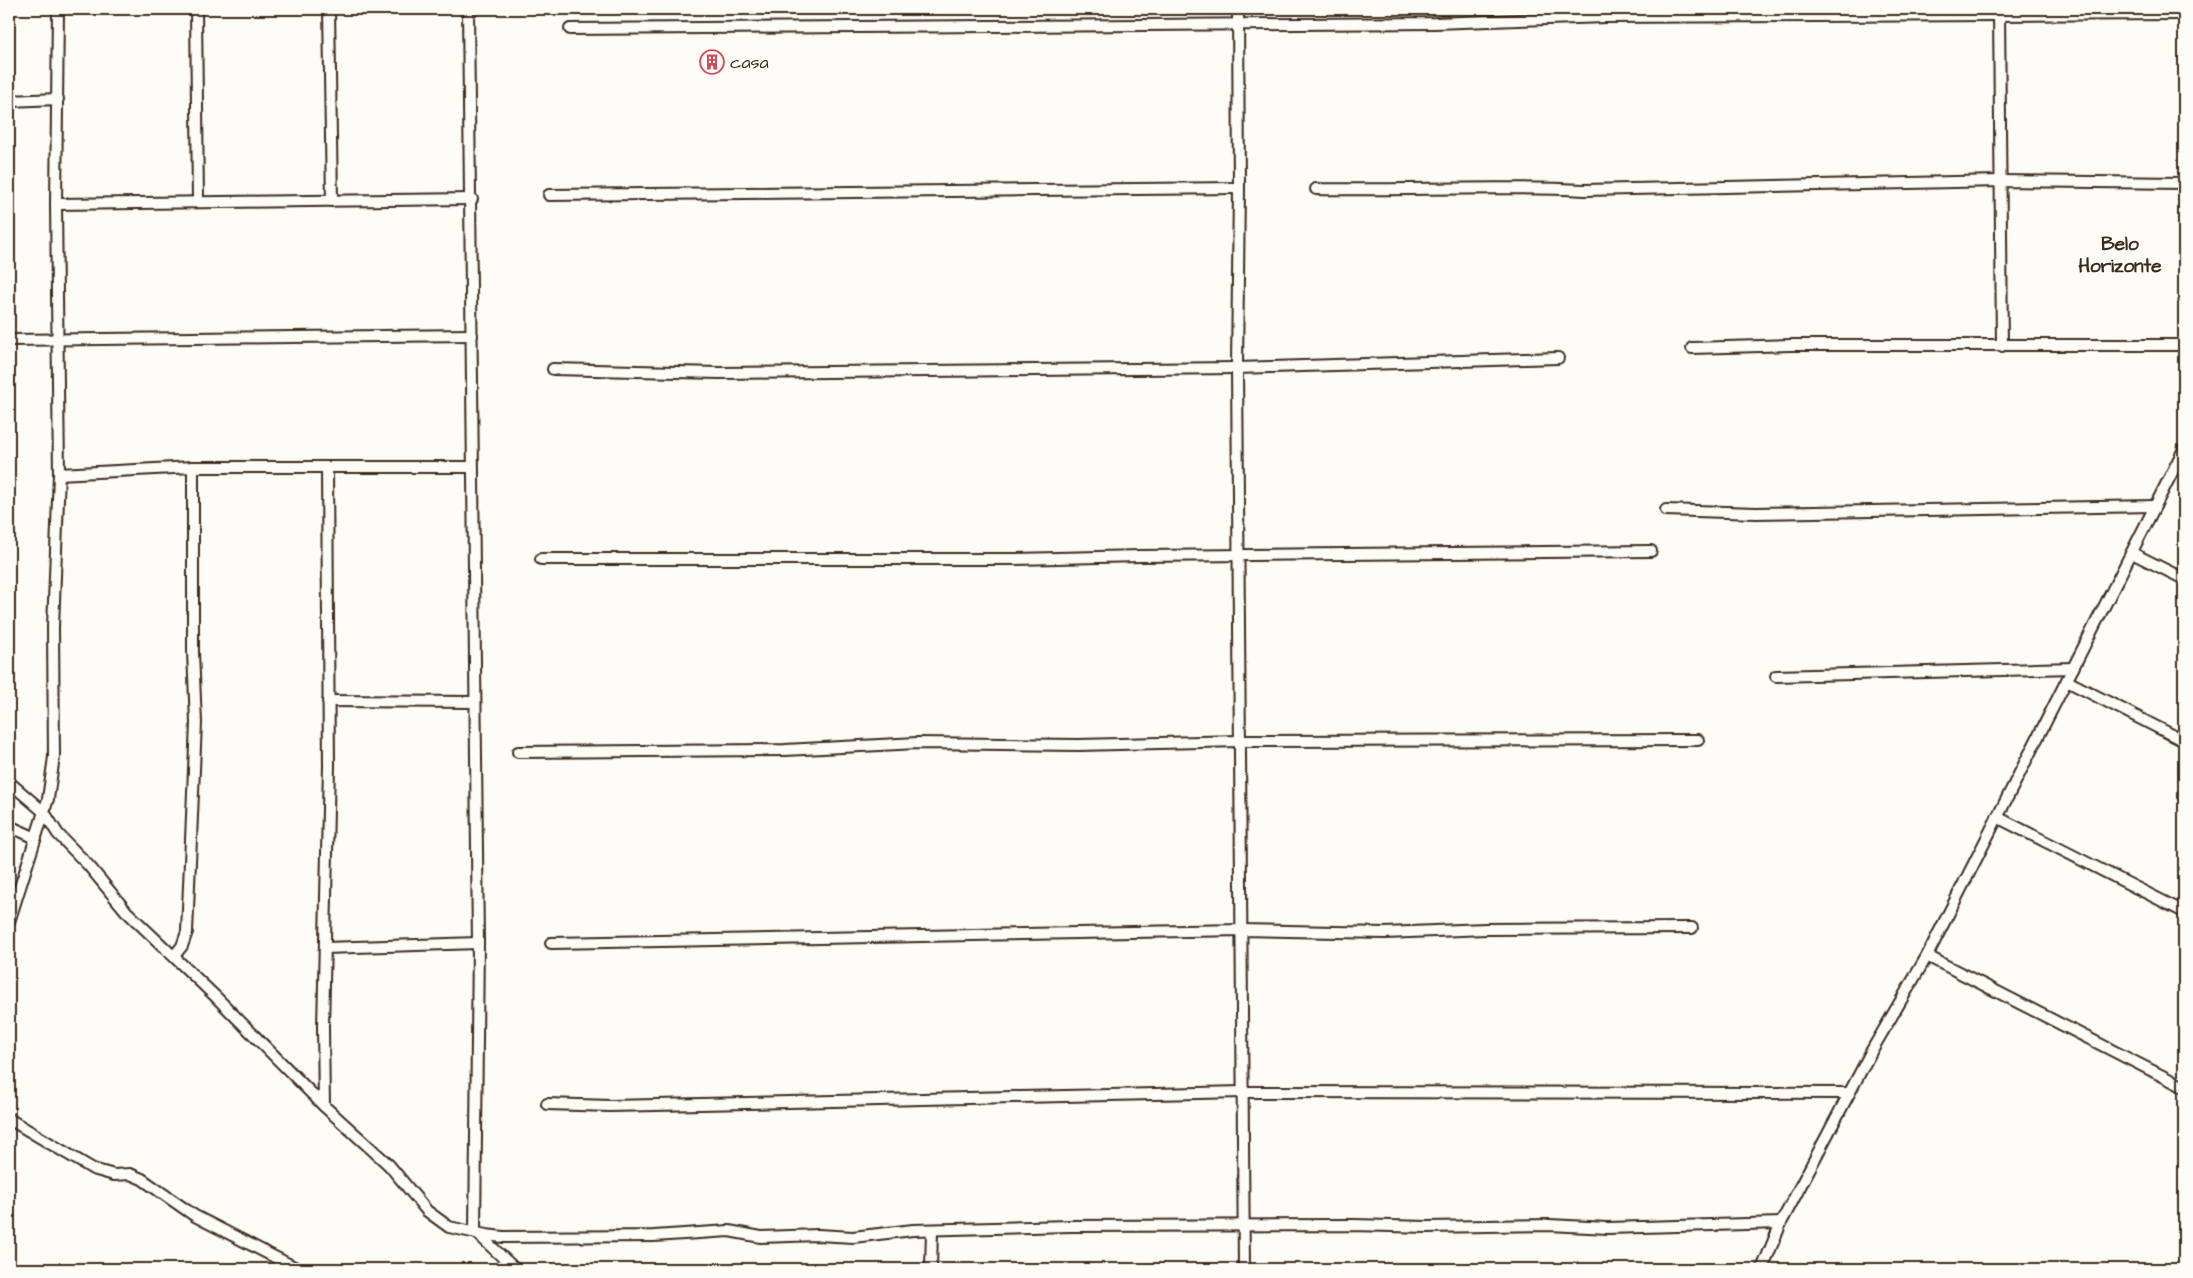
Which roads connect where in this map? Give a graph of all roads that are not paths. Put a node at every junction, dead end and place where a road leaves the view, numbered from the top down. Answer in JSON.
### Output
{"nodes":[{"id":1,"x":58,"y":9,"type":"edge"},
{"id":2,"x":196,"y":9,"type":"edge"},
{"id":3,"x":330,"y":9,"type":"edge"},
{"id":4,"x":468,"y":9,"type":"edge"},
{"id":5,"x":1238,"y":9,"type":"edge"},
{"id":6,"x":1999,"y":12,"type":"edge"},
{"id":7,"x":2184,"y":14,"type":"edge"},
{"id":8,"x":1237,"y":24,"type":"junction"},
{"id":9,"x":570,"y":29,"type":"dead end"},
{"id":10,"x":58,"y":99,"type":"junction"},
{"id":11,"x":9,"y":101,"type":"edge"},
{"id":12,"x":2000,"y":181,"type":"junction"},
{"id":13,"x":2184,"y":183,"type":"edge"},
{"id":14,"x":1239,"y":188,"type":"junction"},
{"id":15,"x":1316,"y":189,"type":"dead end"},
{"id":16,"x":550,"y":195,"type":"dead end"},
{"id":17,"x":472,"y":199,"type":"junction"},
{"id":18,"x":332,"y":201,"type":"junction"},
{"id":19,"x":198,"y":202,"type":"junction"},
{"id":20,"x":56,"y":204,"type":"junction"},
{"id":21,"x":472,"y":335,"type":"junction"},
{"id":22,"x":9,"y":340,"type":"edge"},
{"id":23,"x":57,"y":341,"type":"junction"},
{"id":24,"x":2184,"y":345,"type":"edge"},
{"id":25,"x":2002,"y":346,"type":"junction"},
{"id":26,"x":1692,"y":348,"type":"dead end"},
{"id":27,"x":1558,"y":358,"type":"dead end"},
{"id":28,"x":1237,"y":368,"type":"junction"},
{"id":29,"x":553,"y":369,"type":"dead end"},
{"id":30,"x":2184,"y":449,"type":"edge"},
{"id":31,"x":193,"y":467,"type":"junction"},
{"id":32,"x":472,"y":467,"type":"junction"},
{"id":33,"x":327,"y":468,"type":"junction"},
{"id":34,"x":59,"y":474,"type":"junction"},
{"id":35,"x":2156,"y":506,"type":"junction"},
{"id":36,"x":1666,"y":510,"type":"dead end"},
{"id":37,"x":1650,"y":551,"type":"dead end"},
{"id":38,"x":2132,"y":553,"type":"junction"},
{"id":39,"x":1238,"y":556,"type":"junction"},
{"id":40,"x":541,"y":559,"type":"dead end"},
{"id":41,"x":2184,"y":579,"type":"edge"},
{"id":42,"x":2073,"y":668,"type":"junction"},
{"id":43,"x":1776,"y":676,"type":"dead end"},
{"id":44,"x":2067,"y":681,"type":"junction"},
{"id":45,"x":328,"y":701,"type":"junction"},
{"id":46,"x":474,"y":702,"type":"junction"},
{"id":47,"x":1698,"y":740,"type":"dead end"},
{"id":48,"x":1240,"y":741,"type":"junction"},
{"id":49,"x":2184,"y":741,"type":"edge"},
{"id":50,"x":518,"y":752,"type":"dead end"},
{"id":51,"x":9,"y":782,"type":"edge"},
{"id":52,"x":44,"y":812,"type":"junction"},
{"id":53,"x":1997,"y":816,"type":"junction"},
{"id":54,"x":9,"y":826,"type":"edge"},
{"id":55,"x":36,"y":838,"type":"junction"},
{"id":56,"x":2184,"y":912,"type":"edge"},
{"id":57,"x":9,"y":922,"type":"edge"},
{"id":58,"x":1692,"y":928,"type":"dead end"},
{"id":59,"x":1242,"y":930,"type":"junction"},
{"id":60,"x":550,"y":942,"type":"dead end"},
{"id":61,"x":478,"y":943,"type":"junction"},
{"id":62,"x":325,"y":948,"type":"junction"},
{"id":63,"x":174,"y":956,"type":"junction"},
{"id":64,"x":1926,"y":956,"type":"junction"},
{"id":65,"x":2184,"y":1087,"type":"edge"},
{"id":66,"x":1243,"y":1092,"type":"junction"},
{"id":67,"x":1849,"y":1094,"type":"junction"},
{"id":68,"x":547,"y":1104,"type":"dead end"},
{"id":69,"x":324,"y":1106,"type":"junction"},
{"id":70,"x":9,"y":1120,"type":"edge"},
{"id":71,"x":1781,"y":1222,"type":"junction"},
{"id":72,"x":1244,"y":1226,"type":"junction"},
{"id":73,"x":932,"y":1230,"type":"junction"},
{"id":74,"x":476,"y":1233,"type":"junction"},
{"id":75,"x":298,"y":1269,"type":"edge"},
{"id":76,"x":515,"y":1269,"type":"edge"},
{"id":77,"x":931,"y":1269,"type":"edge"},
{"id":78,"x":1244,"y":1269,"type":"edge"},
{"id":79,"x":1762,"y":1269,"type":"edge"}],
"edges":[{"from":1,"to":10,"type":"street"},
{"from":2,"to":19,"type":"street"},
{"from":3,"to":18,"type":"street"},
{"from":4,"to":17,"type":"street"},
{"from":5,"to":8,"type":"street"},
{"from":6,"to":7,"type":"street"},
{"from":6,"to":8,"type":"street"},
{"from":6,"to":12,"type":"street"},
{"from":8,"to":9,"type":"street"},
{"from":8,"to":14,"type":"street"},
{"from":10,"to":11,"type":"street"},
{"from":10,"to":20,"type":"street"},
{"from":12,"to":13,"type":"street"},
{"from":12,"to":15,"type":"street"},
{"from":12,"to":25,"type":"street"},
{"from":14,"to":16,"type":"street"},
{"from":14,"to":28,"type":"street"},
{"from":17,"to":18,"type":"street"},
{"from":17,"to":21,"type":"street"},
{"from":18,"to":19,"type":"street"},
{"from":19,"to":20,"type":"street"},
{"from":20,"to":23,"type":"street"},
{"from":21,"to":23,"type":"street"},
{"from":21,"to":32,"type":"street"},
{"from":22,"to":23,"type":"street"},
{"from":23,"to":34,"type":"street"},
{"from":24,"to":25,"type":"street"},
{"from":25,"to":26,"type":"street"},
{"from":27,"to":28,"type":"street"},
{"from":28,"to":29,"type":"street"},
{"from":28,"to":39,"type":"street"},
{"from":30,"to":35,"type":"street"},
{"from":31,"to":33,"type":"street"},
{"from":31,"to":34,"type":"street"},
{"from":31,"to":63,"type":"street"},
{"from":32,"to":33,"type":"street"},
{"from":32,"to":46,"type":"street"},
{"from":33,"to":45,"type":"street"},
{"from":34,"to":52,"type":"street"},
{"from":35,"to":36,"type":"street"},
{"from":35,"to":38,"type":"street"},
{"from":37,"to":39,"type":"street"},
{"from":38,"to":41,"type":"street"},
{"from":38,"to":42,"type":"street"},
{"from":39,"to":40,"type":"street"},
{"from":39,"to":48,"type":"street"},
{"from":42,"to":43,"type":"street"},
{"from":42,"to":44,"type":"street"},
{"from":44,"to":49,"type":"street"},
{"from":44,"to":53,"type":"street"},
{"from":45,"to":46,"type":"street"},
{"from":45,"to":62,"type":"street"},
{"from":46,"to":61,"type":"street"},
{"from":47,"to":48,"type":"street"},
{"from":48,"to":50,"type":"street"},
{"from":48,"to":59,"type":"street"},
{"from":51,"to":52,"type":"street"},
{"from":52,"to":55,"type":"street"},
{"from":52,"to":63,"type":"street"},
{"from":53,"to":56,"type":"street"},
{"from":53,"to":64,"type":"street"},
{"from":54,"to":55,"type":"street"},
{"from":55,"to":57,"type":"street"},
{"from":58,"to":59,"type":"street"},
{"from":59,"to":60,"type":"street"},
{"from":59,"to":66,"type":"street"},
{"from":61,"to":62,"type":"street"},
{"from":61,"to":74,"type":"street"},
{"from":62,"to":69,"type":"street"},
{"from":63,"to":69,"type":"street"},
{"from":64,"to":65,"type":"street"},
{"from":64,"to":67,"type":"street"},
{"from":66,"to":67,"type":"street"},
{"from":66,"to":68,"type":"street"},
{"from":66,"to":72,"type":"street"},
{"from":67,"to":71,"type":"street"},
{"from":69,"to":74,"type":"street"},
{"from":70,"to":75,"type":"street"},
{"from":71,"to":72,"type":"street"},
{"from":71,"to":79,"type":"street"},
{"from":72,"to":73,"type":"street"},
{"from":72,"to":78,"type":"street"},
{"from":73,"to":74,"type":"street"},
{"from":73,"to":77,"type":"street"},
{"from":74,"to":76,"type":"street"}]}
